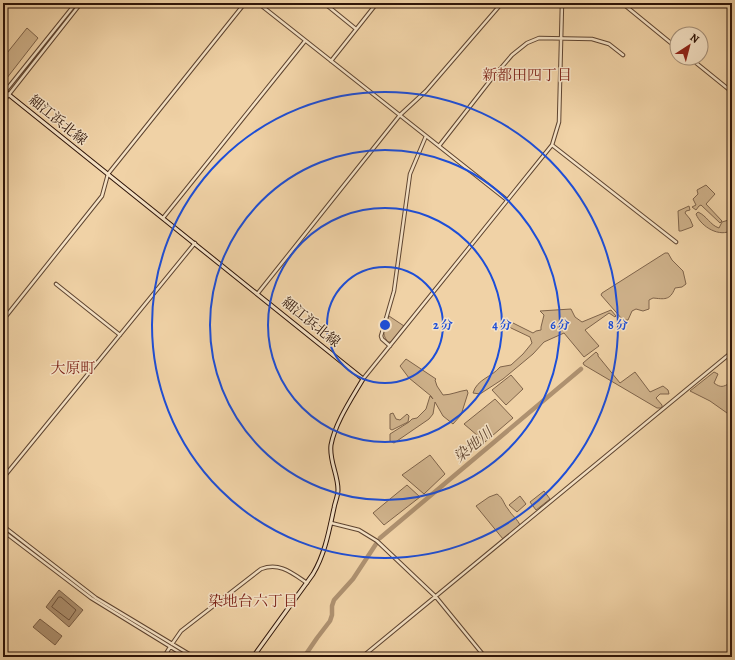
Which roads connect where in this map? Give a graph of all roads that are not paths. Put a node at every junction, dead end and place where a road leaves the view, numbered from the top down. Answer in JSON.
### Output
{"nodes":[{"id":1,"x":76,"y":3,"type":"edge"},
{"id":2,"x":81,"y":3,"type":"edge"},
{"id":3,"x":245,"y":3,"type":"edge"},
{"id":4,"x":258,"y":3,"type":"edge"},
{"id":5,"x":324,"y":3,"type":"edge"},
{"id":6,"x":377,"y":3,"type":"edge"},
{"id":7,"x":502,"y":3,"type":"edge"},
{"id":8,"x":562,"y":3,"type":"edge"},
{"id":9,"x":622,"y":3,"type":"edge"},
{"id":10,"x":356,"y":29,"type":"junction"},
{"id":11,"x":561,"y":39,"type":"junction"},
{"id":12,"x":305,"y":40,"type":"junction"},
{"id":13,"x":669,"y":41,"type":"edge"},
{"id":14,"x":623,"y":55,"type":"dead end"},
{"id":15,"x":331,"y":61,"type":"junction"},
{"id":16,"x":700,"y":66,"type":"edge"},
{"id":17,"x":4,"y":92,"type":"edge"},
{"id":18,"x":732,"y":92,"type":"edge"},
{"id":19,"x":9,"y":95,"type":"junction"},
{"id":20,"x":3,"y":102,"type":"edge"},
{"id":21,"x":400,"y":115,"type":"junction"},
{"id":22,"x":426,"y":136,"type":"junction"},
{"id":23,"x":552,"y":145,"type":"junction"},
{"id":24,"x":439,"y":146,"type":"junction"},
{"id":25,"x":108,"y":174,"type":"junction"},
{"id":26,"x":506,"y":200,"type":"junction"},
{"id":27,"x":163,"y":218,"type":"junction"},
{"id":28,"x":676,"y":242,"type":"dead end"},
{"id":29,"x":195,"y":244,"type":"junction"},
{"id":30,"x":56,"y":284,"type":"dead end"},
{"id":31,"x":258,"y":293,"type":"junction"},
{"id":32,"x":3,"y":320,"type":"edge"},
{"id":33,"x":120,"y":335,"type":"junction"},
{"id":34,"x":390,"y":346,"type":"junction"},
{"id":35,"x":732,"y":352,"type":"edge"},
{"id":36,"x":363,"y":379,"type":"junction"},
{"id":37,"x":3,"y":478,"type":"edge"},
{"id":38,"x":331,"y":523,"type":"junction"},
{"id":39,"x":3,"y":526,"type":"edge"},
{"id":40,"x":3,"y":531,"type":"edge"},
{"id":41,"x":307,"y":583,"type":"junction"},
{"id":42,"x":436,"y":597,"type":"junction"},
{"id":43,"x":171,"y":645,"type":"junction"},
{"id":44,"x":164,"y":657,"type":"edge"},
{"id":45,"x":187,"y":657,"type":"edge"},
{"id":46,"x":194,"y":657,"type":"edge"},
{"id":47,"x":253,"y":657,"type":"edge"},
{"id":48,"x":362,"y":657,"type":"edge"},
{"id":49,"x":485,"y":657,"type":"edge"}],
"edges":[{"from":1,"to":17,"type":"street"},
{"from":2,"to":19,"type":"street"},
{"from":3,"to":25,"type":"street"},
{"from":4,"to":12,"type":"street"},
{"from":5,"to":10,"type":"street"},
{"from":6,"to":10,"type":"street"},
{"from":7,"to":21,"type":"street"},
{"from":8,"to":11,"type":"street"},
{"from":9,"to":13,"type":"street"},
{"from":10,"to":15,"type":"street"},
{"from":11,"to":14,"type":"street"},
{"from":11,"to":23,"type":"street"},
{"from":11,"to":24,"type":"street"},
{"from":12,"to":15,"type":"street"},
{"from":12,"to":27,"type":"street"},
{"from":15,"to":21,"type":"street"},
{"from":16,"to":18,"type":"street"},
{"from":17,"to":19,"type":"main road","name":"細江浜北線"},
{"from":19,"to":20,"type":"street"},
{"from":19,"to":25,"type":"main road","name":"細江浜北線"},
{"from":21,"to":22,"type":"street"},
{"from":21,"to":31,"type":"street"},
{"from":22,"to":24,"type":"street"},
{"from":22,"to":34,"type":"street"},
{"from":23,"to":26,"type":"street"},
{"from":23,"to":28,"type":"street"},
{"from":24,"to":26,"type":"street"},
{"from":25,"to":27,"type":"main road","name":"細江浜北線"},
{"from":25,"to":32,"type":"street"},
{"from":26,"to":34,"type":"street"},
{"from":27,"to":29,"type":"main road","name":"細江浜北線"},
{"from":29,"to":31,"type":"main road","name":"細江浜北線"},
{"from":29,"to":33,"type":"street"},
{"from":30,"to":33,"type":"street"},
{"from":31,"to":36,"type":"main road","name":"細江浜北線"},
{"from":33,"to":37,"type":"street"},
{"from":34,"to":36,"type":"street"},
{"from":35,"to":42,"type":"street"},
{"from":36,"to":38,"type":"main road"},
{"from":38,"to":41,"type":"main road"},
{"from":38,"to":42,"type":"street"},
{"from":39,"to":43,"type":"street"},
{"from":40,"to":43,"type":"street"},
{"from":41,"to":43,"type":"street"},
{"from":41,"to":47,"type":"main road"},
{"from":42,"to":48,"type":"street"},
{"from":42,"to":49,"type":"street"},
{"from":43,"to":44,"type":"street"},
{"from":43,"to":45,"type":"street"},
{"from":43,"to":46,"type":"street"}]}
